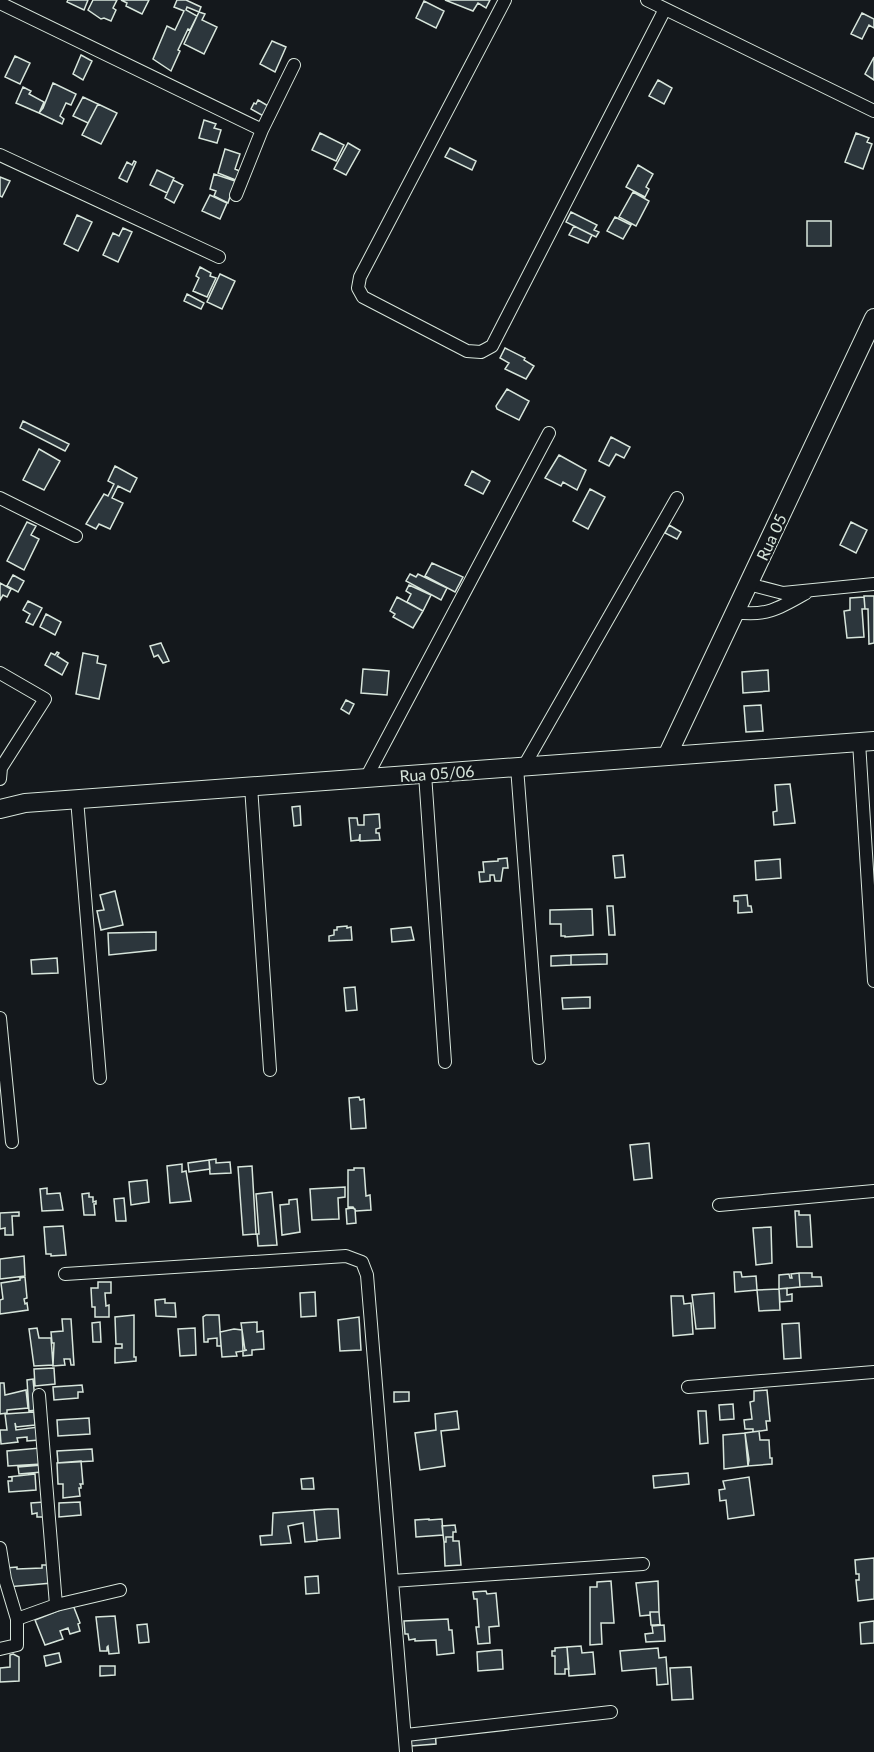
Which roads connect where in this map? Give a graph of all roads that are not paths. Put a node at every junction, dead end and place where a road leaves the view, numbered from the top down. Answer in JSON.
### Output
{"nodes":[{"id":1,"x":505,"y":0,"type":"edge"},
{"id":2,"x":647,"y":0,"type":"edge"},
{"id":3,"x":0,"y":3,"type":"edge"},
{"id":4,"x":665,"y":9,"type":"junction"},
{"id":5,"x":294,"y":65,"type":"dead end"},
{"id":6,"x":874,"y":111,"type":"edge"},
{"id":7,"x":262,"y":130,"type":"junction"},
{"id":8,"x":0,"y":155,"type":"edge"},
{"id":9,"x":236,"y":195,"type":"dead end"},
{"id":10,"x":219,"y":257,"type":"dead end"},
{"id":11,"x":874,"y":318,"type":"edge"},
{"id":12,"x":549,"y":433,"type":"dead end"},
{"id":13,"x":0,"y":498,"type":"edge"},
{"id":14,"x":677,"y":498,"type":"dead end"},
{"id":15,"x":76,"y":536,"type":"dead end"},
{"id":16,"x":748,"y":584,"type":"junction"},
{"id":17,"x":874,"y":584,"type":"edge"},
{"id":18,"x":812,"y":590,"type":"junction"},
{"id":19,"x":735,"y":612,"type":"junction"},
{"id":20,"x":0,"y":673,"type":"edge"},
{"id":21,"x":866,"y":742,"type":"edge"},
{"id":22,"x":667,"y":756,"type":"junction"},
{"id":23,"x":521,"y":767,"type":"junction"},
{"id":24,"x":0,"y":768,"type":"edge"},
{"id":25,"x":425,"y":774,"type":"junction"},
{"id":26,"x":366,"y":778,"type":"junction"},
{"id":27,"x":0,"y":779,"type":"edge"},
{"id":28,"x":251,"y":786,"type":"junction"},
{"id":29,"x":77,"y":799,"type":"junction"},
{"id":30,"x":0,"y":809,"type":"edge"},
{"id":31,"x":872,"y":927,"type":"edge"},
{"id":32,"x":874,"y":981,"type":"edge"},
{"id":33,"x":0,"y":1018,"type":"edge"},
{"id":34,"x":539,"y":1058,"type":"dead end"},
{"id":35,"x":445,"y":1062,"type":"dead end"},
{"id":36,"x":270,"y":1070,"type":"dead end"},
{"id":37,"x":100,"y":1078,"type":"dead end"},
{"id":38,"x":12,"y":1142,"type":"dead end"},
{"id":39,"x":874,"y":1191,"type":"edge"},
{"id":40,"x":719,"y":1205,"type":"dead end"},
{"id":41,"x":65,"y":1274,"type":"dead end"},
{"id":42,"x":874,"y":1372,"type":"edge"},
{"id":43,"x":688,"y":1387,"type":"dead end"},
{"id":44,"x":39,"y":1395,"type":"dead end"},
{"id":45,"x":0,"y":1548,"type":"edge"},
{"id":46,"x":643,"y":1564,"type":"dead end"},
{"id":47,"x":392,"y":1581,"type":"junction"},
{"id":48,"x":120,"y":1590,"type":"dead end"},
{"id":49,"x":56,"y":1605,"type":"junction"},
{"id":50,"x":18,"y":1619,"type":"junction"},
{"id":51,"x":0,"y":1649,"type":"edge"},
{"id":52,"x":610,"y":1712,"type":"dead end"},
{"id":53,"x":406,"y":1735,"type":"junction"},
{"id":54,"x":406,"y":1752,"type":"edge"}],
"edges":[{"from":1,"to":4,"type":"street"},
{"from":2,"to":4,"type":"street"},
{"from":3,"to":7,"type":"street"},
{"from":4,"to":6,"type":"street"},
{"from":5,"to":7,"type":"street"},
{"from":7,"to":9,"type":"street"},
{"from":8,"to":10,"type":"street"},
{"from":11,"to":16,"type":"street","name":"Rua 05"},
{"from":12,"to":26,"type":"street"},
{"from":13,"to":15,"type":"street"},
{"from":14,"to":23,"type":"street"},
{"from":16,"to":18,"type":"street"},
{"from":16,"to":19,"type":"street","name":"Rua 05"},
{"from":17,"to":18,"type":"street"},
{"from":18,"to":19,"type":"street"},
{"from":19,"to":22,"type":"street","name":"Rua 05"},
{"from":20,"to":24,"type":"street"},
{"from":21,"to":22,"type":"street","name":"Rua 05/06"},
{"from":21,"to":31,"type":"street"},
{"from":22,"to":23,"type":"street","name":"Rua 05/06"},
{"from":23,"to":25,"type":"street","name":"Rua 05/06"},
{"from":23,"to":34,"type":"street"},
{"from":24,"to":27,"type":"street"},
{"from":25,"to":26,"type":"street","name":"Rua 05/06"},
{"from":25,"to":35,"type":"street"},
{"from":26,"to":28,"type":"street","name":"Rua 05/06"},
{"from":28,"to":29,"type":"street","name":"Rua 05/06"},
{"from":28,"to":36,"type":"street"},
{"from":29,"to":30,"type":"street","name":"Rua 05/06"},
{"from":29,"to":37,"type":"street"},
{"from":31,"to":32,"type":"street"},
{"from":33,"to":38,"type":"street"},
{"from":39,"to":40,"type":"street"},
{"from":41,"to":47,"type":"street"},
{"from":42,"to":43,"type":"street"},
{"from":44,"to":49,"type":"street"},
{"from":45,"to":50,"type":"street"},
{"from":46,"to":47,"type":"street"},
{"from":47,"to":53,"type":"street"},
{"from":48,"to":49,"type":"street"},
{"from":49,"to":50,"type":"street"},
{"from":50,"to":51,"type":"street"},
{"from":52,"to":53,"type":"street"},
{"from":53,"to":54,"type":"street"}]}
